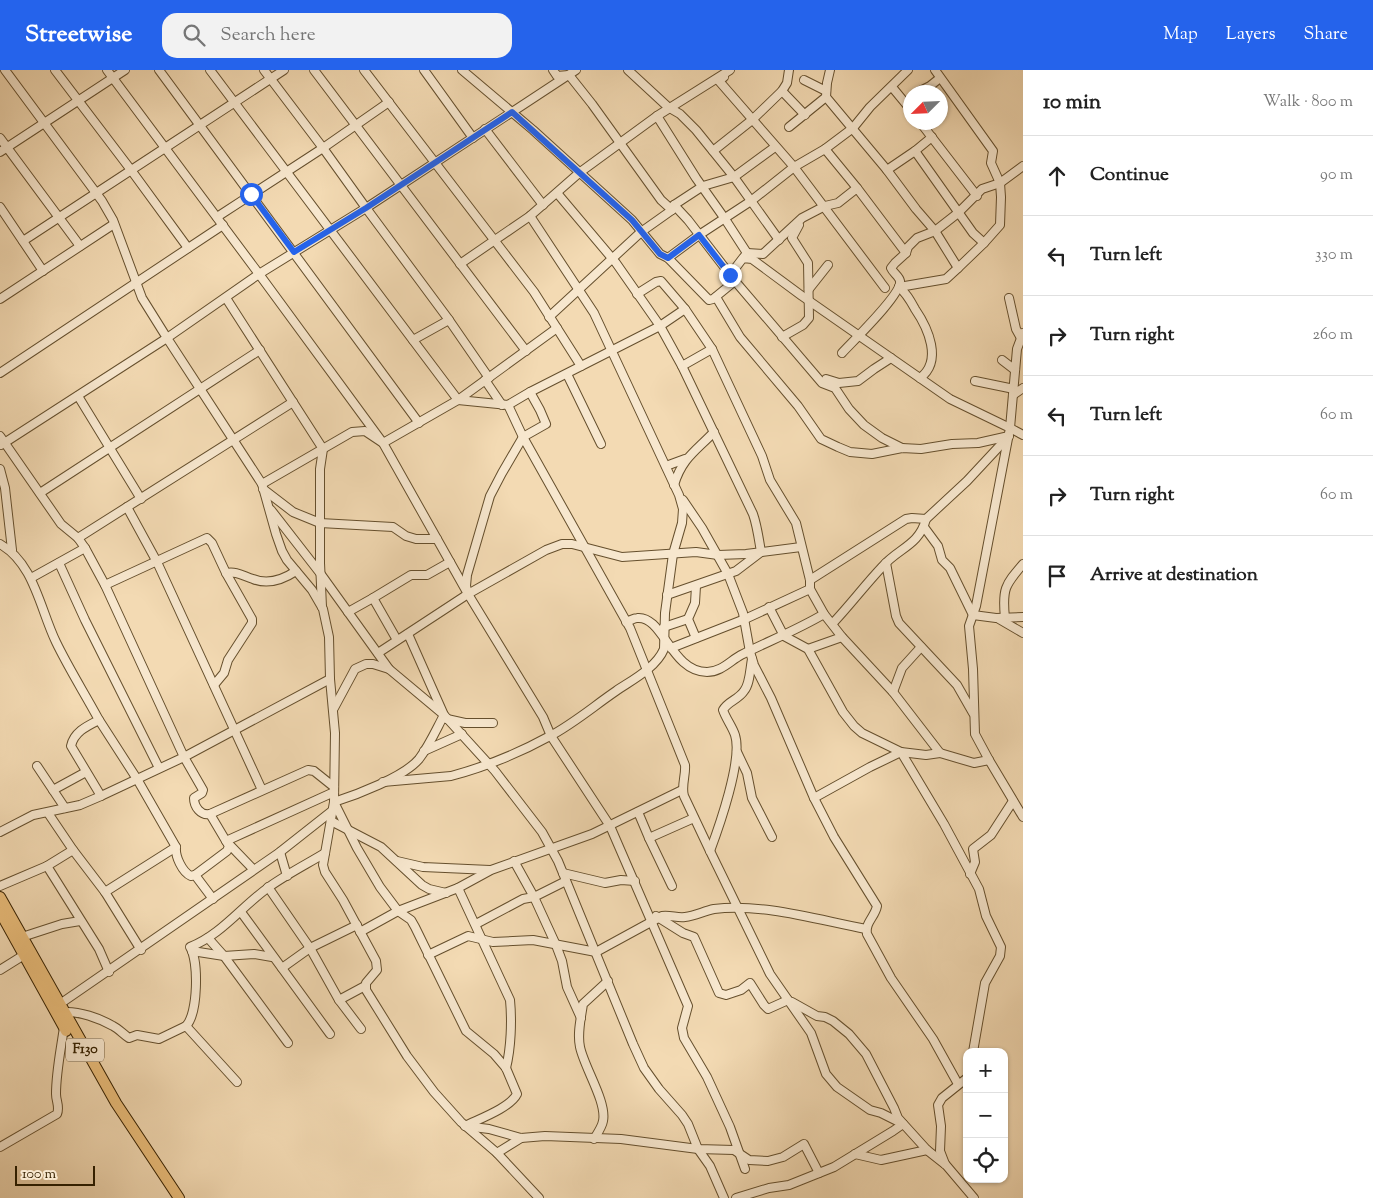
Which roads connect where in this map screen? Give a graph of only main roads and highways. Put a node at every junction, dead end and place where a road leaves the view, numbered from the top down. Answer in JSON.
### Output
{"nodes":[{"id":1,"x":0,"y":898,"type":"edge"},
{"id":2,"x":0,"y":912,"type":"edge"},
{"id":3,"x":59,"y":1008,"type":"junction"},
{"id":4,"x":172,"y":1198,"type":"edge"},
{"id":5,"x":179,"y":1198,"type":"edge"}],
"edges":[{"from":1,"to":3,"type":"main road","number":"F130"},
{"from":2,"to":3,"type":"main road","number":"F130"},
{"from":3,"to":4,"type":"main road","number":"F130"},
{"from":3,"to":5,"type":"main road","number":"F130"}]}
